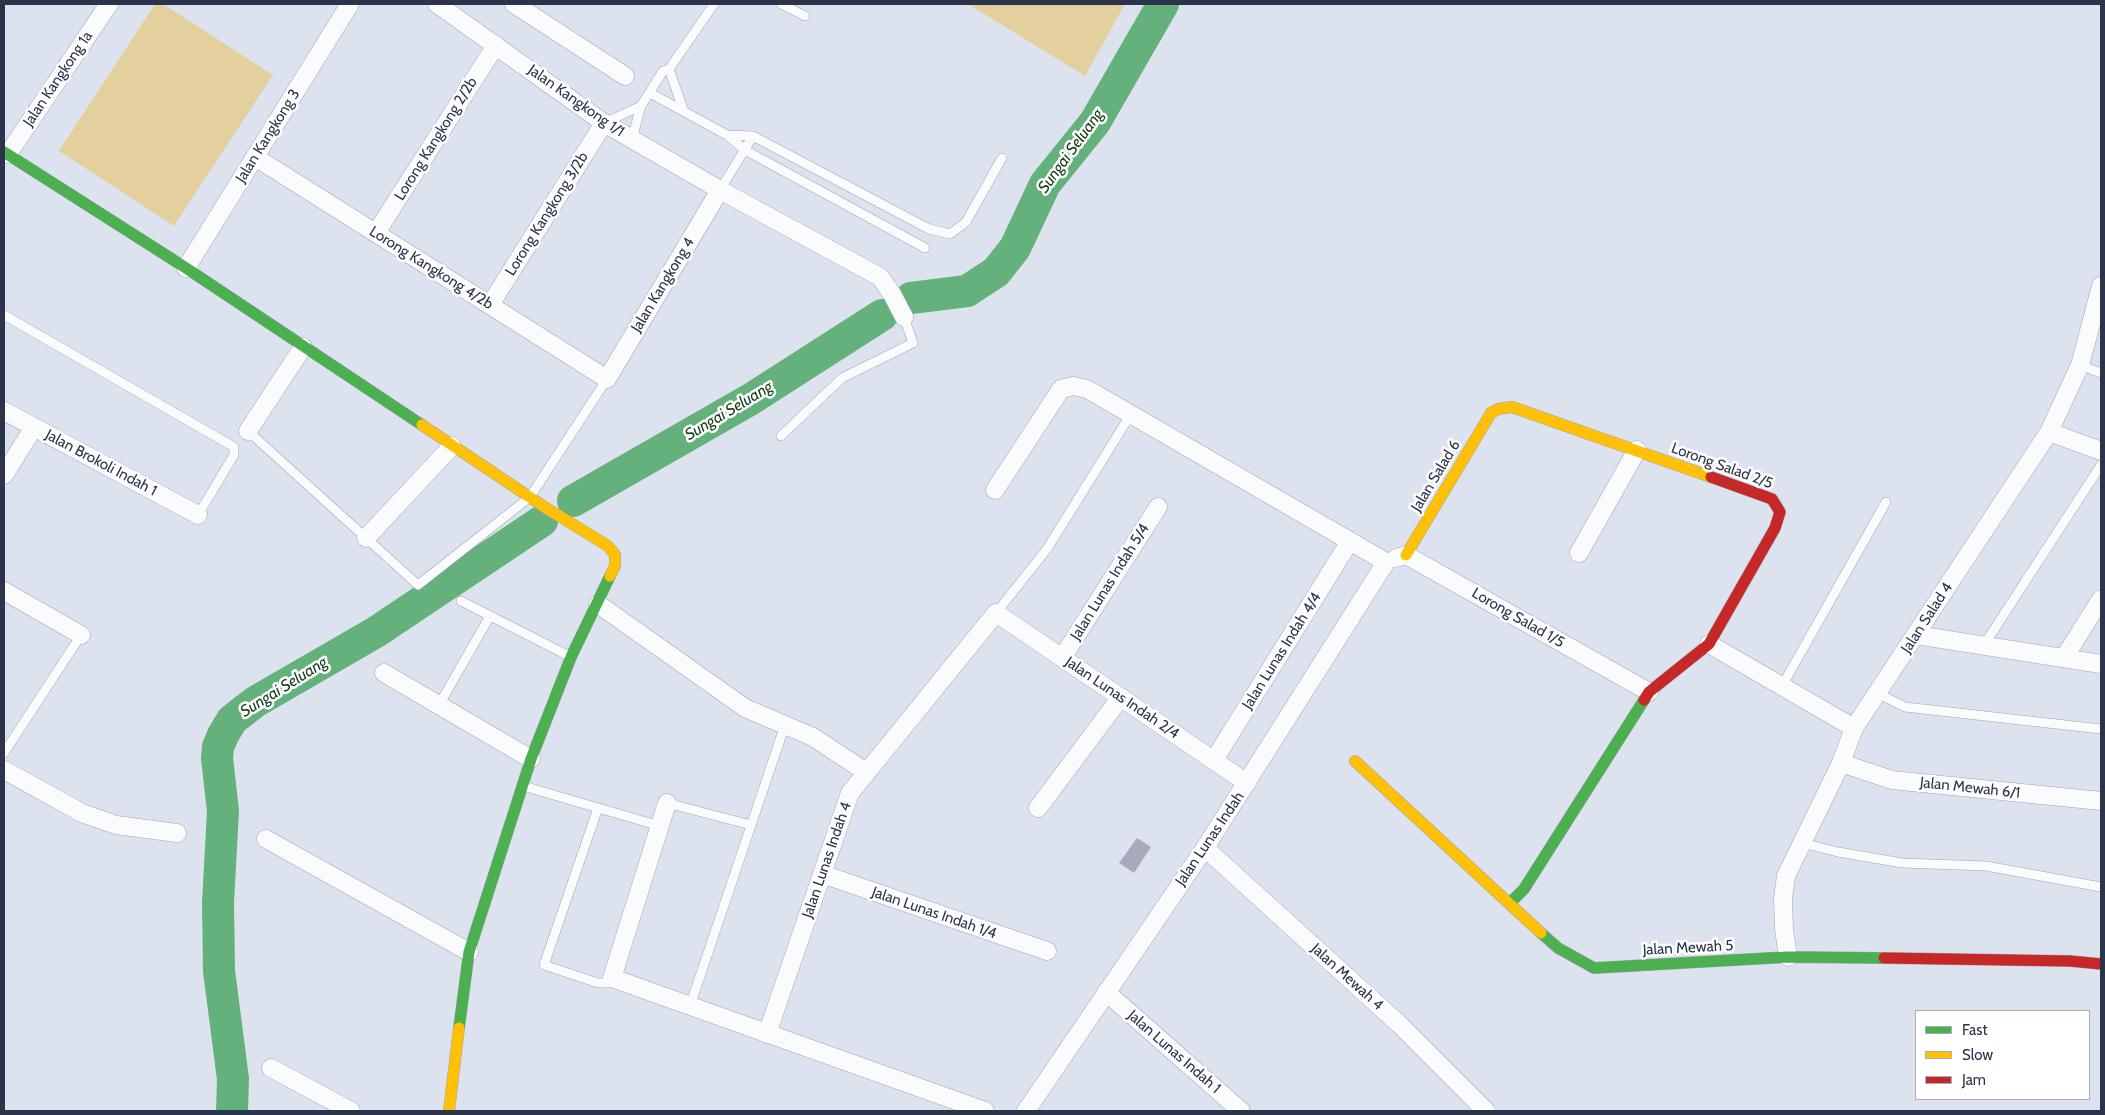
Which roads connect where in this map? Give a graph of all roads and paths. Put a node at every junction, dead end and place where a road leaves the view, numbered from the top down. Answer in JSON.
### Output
{"nodes":[{"id":1,"x":109,"y":4,"type":"edge"},
{"id":2,"x":350,"y":4,"type":"edge"},
{"id":3,"x":437,"y":4,"type":"edge"},
{"id":4,"x":514,"y":4,"type":"edge"},
{"id":5,"x":714,"y":4,"type":"edge"},
{"id":6,"x":781,"y":4,"type":"edge"},
{"id":7,"x":805,"y":16,"type":"dead end"},
{"id":8,"x":496,"y":45,"type":"junction"},
{"id":9,"x":669,"y":69,"type":"junction"},
{"id":10,"x":626,"y":76,"type":"dead end"},
{"id":11,"x":650,"y":93,"type":"junction"},
{"id":12,"x":641,"y":106,"type":"junction"},
{"id":13,"x":684,"y":112,"type":"junction"},
{"id":14,"x":604,"y":122,"type":"junction"},
{"id":15,"x":727,"y":135,"type":"junction"},
{"id":16,"x":753,"y":136,"type":"junction"},
{"id":17,"x":632,"y":139,"type":"junction"},
{"id":18,"x":744,"y":150,"type":"junction"},
{"id":19,"x":6,"y":153,"type":"edge"},
{"id":20,"x":255,"y":157,"type":"junction"},
{"id":21,"x":1002,"y":158,"type":"dead end"},
{"id":22,"x":720,"y":190,"type":"junction"},
{"id":23,"x":376,"y":233,"type":"junction"},
{"id":24,"x":925,"y":248,"type":"dead end"},
{"id":25,"x":186,"y":268,"type":"junction"},
{"id":26,"x":2100,"y":298,"type":"edge"},
{"id":27,"x":490,"y":305,"type":"junction"},
{"id":28,"x":4,"y":315,"type":"edge"},
{"id":29,"x":904,"y":317,"type":"joint"},
{"id":30,"x":304,"y":347,"type":"junction"},
{"id":31,"x":2080,"y":365,"type":"junction"},
{"id":32,"x":2101,"y":373,"type":"edge"},
{"id":33,"x":607,"y":379,"type":"junction"},
{"id":34,"x":4,"y":411,"type":"edge"},
{"id":35,"x":1491,"y":413,"type":"joint"},
{"id":36,"x":1131,"y":414,"type":"junction"},
{"id":37,"x":34,"y":427,"type":"junction"},
{"id":38,"x":248,"y":432,"type":"joint"},
{"id":39,"x":2049,"y":432,"type":"junction"},
{"id":40,"x":781,"y":436,"type":"dead end"},
{"id":41,"x":452,"y":446,"type":"junction"},
{"id":42,"x":1637,"y":450,"type":"junction"},
{"id":43,"x":2101,"y":451,"type":"edge"},
{"id":44,"x":2101,"y":465,"type":"edge"},
{"id":45,"x":4,"y":475,"type":"edge"},
{"id":46,"x":995,"y":490,"type":"dead end"},
{"id":47,"x":530,"y":498,"type":"junction"},
{"id":48,"x":1886,"y":502,"type":"dead end"},
{"id":49,"x":1158,"y":507,"type":"dead end"},
{"id":50,"x":198,"y":515,"type":"joint"},
{"id":51,"x":366,"y":538,"type":"junction"},
{"id":52,"x":1350,"y":541,"type":"junction"},
{"id":53,"x":1579,"y":553,"type":"dead end"},
{"id":54,"x":1406,"y":554,"type":"junction"},
{"id":55,"x":1386,"y":562,"type":"junction"},
{"id":56,"x":4,"y":591,"type":"edge"},
{"id":57,"x":2101,"y":599,"type":"edge"},
{"id":58,"x":461,"y":601,"type":"dead end"},
{"id":59,"x":598,"y":604,"type":"junction"},
{"id":60,"x":996,"y":613,"type":"junction"},
{"id":61,"x":490,"y":616,"type":"junction"},
{"id":62,"x":81,"y":635,"type":"joint"},
{"id":63,"x":1916,"y":635,"type":"junction"},
{"id":64,"x":1709,"y":644,"type":"junction"},
{"id":65,"x":1984,"y":645,"type":"junction"},
{"id":66,"x":571,"y":657,"type":"junction"},
{"id":67,"x":1062,"y":658,"type":"junction"},
{"id":68,"x":2064,"y":658,"type":"junction"},
{"id":69,"x":2101,"y":664,"type":"edge"},
{"id":70,"x":384,"y":673,"type":"dead end"},
{"id":71,"x":1782,"y":686,"type":"junction"},
{"id":72,"x":1649,"y":692,"type":"junction"},
{"id":73,"x":1877,"y":693,"type":"junction"},
{"id":74,"x":1121,"y":697,"type":"junction"},
{"id":75,"x":439,"y":705,"type":"junction"},
{"id":76,"x":784,"y":725,"type":"junction"},
{"id":77,"x":1854,"y":728,"type":"junction"},
{"id":78,"x":2101,"y":730,"type":"edge"},
{"id":79,"x":4,"y":752,"type":"edge"},
{"id":80,"x":531,"y":759,"type":"junction"},
{"id":81,"x":1214,"y":760,"type":"junction"},
{"id":82,"x":1356,"y":761,"type":"dead end"},
{"id":83,"x":1841,"y":763,"type":"junction"},
{"id":84,"x":4,"y":770,"type":"edge"},
{"id":85,"x":866,"y":772,"type":"junction"},
{"id":86,"x":1247,"y":783,"type":"junction"},
{"id":87,"x":522,"y":786,"type":"junction"},
{"id":88,"x":2101,"y":801,"type":"edge"},
{"id":89,"x":668,"y":803,"type":"joint"},
{"id":90,"x":598,"y":808,"type":"junction"},
{"id":91,"x":1038,"y":808,"type":"dead end"},
{"id":92,"x":660,"y":826,"type":"junction"},
{"id":93,"x":751,"y":826,"type":"junction"},
{"id":94,"x":178,"y":833,"type":"dead end"},
{"id":95,"x":266,"y":839,"type":"dead end"},
{"id":96,"x":1802,"y":843,"type":"junction"},
{"id":97,"x":1205,"y":848,"type":"junction"},
{"id":98,"x":822,"y":874,"type":"junction"},
{"id":99,"x":2101,"y":887,"type":"edge"},
{"id":100,"x":1510,"y":903,"type":"junction"},
{"id":101,"x":469,"y":952,"type":"junction"},
{"id":102,"x":1046,"y":952,"type":"dead end"},
{"id":103,"x":1788,"y":957,"type":"junction"},
{"id":104,"x":2101,"y":964,"type":"edge"},
{"id":105,"x":612,"y":978,"type":"junction"},
{"id":106,"x":1106,"y":992,"type":"junction"},
{"id":107,"x":690,"y":1006,"type":"junction"},
{"id":108,"x":767,"y":1034,"type":"junction"},
{"id":109,"x":271,"y":1068,"type":"dead end"},
{"id":110,"x":351,"y":1111,"type":"edge"},
{"id":111,"x":449,"y":1111,"type":"edge"},
{"id":112,"x":985,"y":1111,"type":"edge"},
{"id":113,"x":1026,"y":1111,"type":"edge"},
{"id":114,"x":1241,"y":1111,"type":"edge"},
{"id":115,"x":1486,"y":1111,"type":"edge"}],
"edges":[{"from":1,"to":19,"type":"street","name":"Jalan Kangkong 1a"},
{"from":2,"to":20,"type":"street","name":"Jalan Kangkong 3"},
{"from":3,"to":8,"type":"street","name":"Jalan Kangkong 1/1"},
{"from":4,"to":10,"type":"street"},
{"from":5,"to":9,"type":"lane"},
{"from":6,"to":7,"type":"lane"},
{"from":8,"to":14,"type":"street","name":"Jalan Kangkong 1/1"},
{"from":8,"to":23,"type":"street","name":"Lorong Kangkong 2/2b"},
{"from":9,"to":11,"type":"lane"},
{"from":9,"to":13,"type":"lane"},
{"from":11,"to":12,"type":"lane"},
{"from":11,"to":13,"type":"lane"},
{"from":12,"to":14,"type":"lane"},
{"from":12,"to":17,"type":"lane"},
{"from":13,"to":15,"type":"lane"},
{"from":14,"to":17,"type":"street","name":"Jalan Kangkong 1/1"},
{"from":14,"to":27,"type":"street","name":"Lorong Kangkong 3/2b"},
{"from":15,"to":16,"type":"lane"},
{"from":15,"to":18,"type":"lane"},
{"from":16,"to":18,"type":"lane"},
{"from":16,"to":21,"type":"lane"},
{"from":17,"to":22,"type":"street","name":"Jalan Kangkong 1/1"},
{"from":18,"to":22,"type":"lane"},
{"from":18,"to":24,"type":"lane"},
{"from":19,"to":25,"type":"street"},
{"from":20,"to":23,"type":"street","name":"Lorong Kangkong 4/2b"},
{"from":20,"to":25,"type":"street","name":"Jalan Kangkong 3"},
{"from":22,"to":29,"type":"street","name":"Jalan Kangkong 1/1"},
{"from":22,"to":33,"type":"street","name":"Jalan Kangkong 4"},
{"from":23,"to":27,"type":"street","name":"Lorong Kangkong 4/2b"},
{"from":25,"to":30,"type":"street"},
{"from":26,"to":31,"type":"street","name":"Jalan Salad 4"},
{"from":27,"to":33,"type":"street","name":"Lorong Kangkong 4/2b"},
{"from":28,"to":50,"type":"lane"},
{"from":29,"to":40,"type":"lane"},
{"from":30,"to":38,"type":"street"},
{"from":30,"to":41,"type":"street"},
{"from":31,"to":32,"type":"lane"},
{"from":31,"to":39,"type":"street","name":"Jalan Salad 4"},
{"from":33,"to":47,"type":"lane"},
{"from":34,"to":37,"type":"street","name":"Jalan Brokoli Indah 1"},
{"from":35,"to":42,"type":"street","name":"Lorong Salad 2/5"},
{"from":35,"to":54,"type":"street","name":"Jalan Salad 6"},
{"from":36,"to":46,"type":"street"},
{"from":36,"to":52,"type":"street"},
{"from":36,"to":60,"type":"lane"},
{"from":37,"to":45,"type":"street"},
{"from":37,"to":50,"type":"street","name":"Jalan Brokoli Indah 1"},
{"from":38,"to":51,"type":"lane"},
{"from":39,"to":43,"type":"street"},
{"from":39,"to":63,"type":"street","name":"Jalan Salad 4"},
{"from":41,"to":47,"type":"street"},
{"from":41,"to":51,"type":"street"},
{"from":42,"to":53,"type":"street"},
{"from":42,"to":64,"type":"street","name":"Lorong Salad 2/5"},
{"from":44,"to":65,"type":"lane"},
{"from":47,"to":51,"type":"lane"},
{"from":47,"to":59,"type":"street"},
{"from":48,"to":71,"type":"lane"},
{"from":49,"to":67,"type":"street","name":"Jalan Lunas Indah 5/4"},
{"from":52,"to":55,"type":"street"},
{"from":52,"to":81,"type":"street","name":"Jalan Lunas Indah 4/4"},
{"from":54,"to":55,"type":"street"},
{"from":54,"to":72,"type":"street","name":"Lorong Salad 1/5"},
{"from":55,"to":86,"type":"street","name":"Jalan Lunas Indah"},
{"from":56,"to":62,"type":"street"},
{"from":57,"to":68,"type":"street"},
{"from":58,"to":61,"type":"lane"},
{"from":59,"to":66,"type":"street"},
{"from":59,"to":76,"type":"street"},
{"from":60,"to":67,"type":"street","name":"Jalan Lunas Indah 2/4"},
{"from":60,"to":85,"type":"street","name":"Jalan Lunas Indah 4"},
{"from":61,"to":66,"type":"lane"},
{"from":61,"to":75,"type":"lane"},
{"from":62,"to":79,"type":"lane"},
{"from":63,"to":65,"type":"street"},
{"from":63,"to":73,"type":"street","name":"Jalan Salad 4"},
{"from":64,"to":71,"type":"street"},
{"from":64,"to":72,"type":"street","name":"Lorong Salad 2/5"},
{"from":65,"to":68,"type":"street"},
{"from":66,"to":80,"type":"street"},
{"from":67,"to":74,"type":"street","name":"Jalan Lunas Indah 2/4"},
{"from":68,"to":69,"type":"street"},
{"from":70,"to":75,"type":"street"},
{"from":71,"to":77,"type":"street"},
{"from":72,"to":100,"type":"street","name":"Lorong Salad 2/5"},
{"from":73,"to":77,"type":"street","name":"Jalan Salad 4"},
{"from":73,"to":78,"type":"lane"},
{"from":74,"to":81,"type":"street","name":"Jalan Lunas Indah 2/4"},
{"from":74,"to":91,"type":"street"},
{"from":75,"to":80,"type":"street"},
{"from":76,"to":85,"type":"street"},
{"from":76,"to":93,"type":"lane"},
{"from":77,"to":83,"type":"street","name":"Jalan Salad 4"},
{"from":80,"to":87,"type":"street"},
{"from":81,"to":86,"type":"street","name":"Jalan Lunas Indah 2/4"},
{"from":82,"to":100,"type":"street","name":"Jalan Mewah 5"},
{"from":83,"to":88,"type":"street","name":"Jalan Mewah 6/1"},
{"from":83,"to":96,"type":"street","name":"Jalan Salad 4"},
{"from":84,"to":94,"type":"street"},
{"from":85,"to":98,"type":"street","name":"Jalan Lunas Indah 4"},
{"from":86,"to":97,"type":"street","name":"Jalan Lunas Indah"},
{"from":87,"to":90,"type":"lane"},
{"from":87,"to":101,"type":"street"},
{"from":89,"to":92,"type":"street"},
{"from":89,"to":93,"type":"lane"},
{"from":90,"to":92,"type":"lane"},
{"from":90,"to":105,"type":"lane"},
{"from":92,"to":105,"type":"street"},
{"from":93,"to":107,"type":"lane"},
{"from":95,"to":101,"type":"street"},
{"from":96,"to":99,"type":"lane"},
{"from":96,"to":103,"type":"street","name":"Jalan Salad 4"},
{"from":97,"to":106,"type":"street","name":"Jalan Lunas Indah"},
{"from":97,"to":115,"type":"street","name":"Jalan Mewah 4"},
{"from":98,"to":102,"type":"street","name":"Jalan Lunas Indah 1/4"},
{"from":98,"to":108,"type":"street","name":"Jalan Lunas Indah 4"},
{"from":100,"to":103,"type":"street","name":"Jalan Mewah 5"},
{"from":101,"to":111,"type":"street"},
{"from":103,"to":104,"type":"street","name":"Jalan Mewah 5"},
{"from":105,"to":107,"type":"street"},
{"from":106,"to":113,"type":"street","name":"Jalan Lunas Indah"},
{"from":106,"to":114,"type":"street","name":"Jalan Lunas Indah 1"},
{"from":107,"to":108,"type":"street"},
{"from":108,"to":112,"type":"street"},
{"from":109,"to":110,"type":"street"}]}
